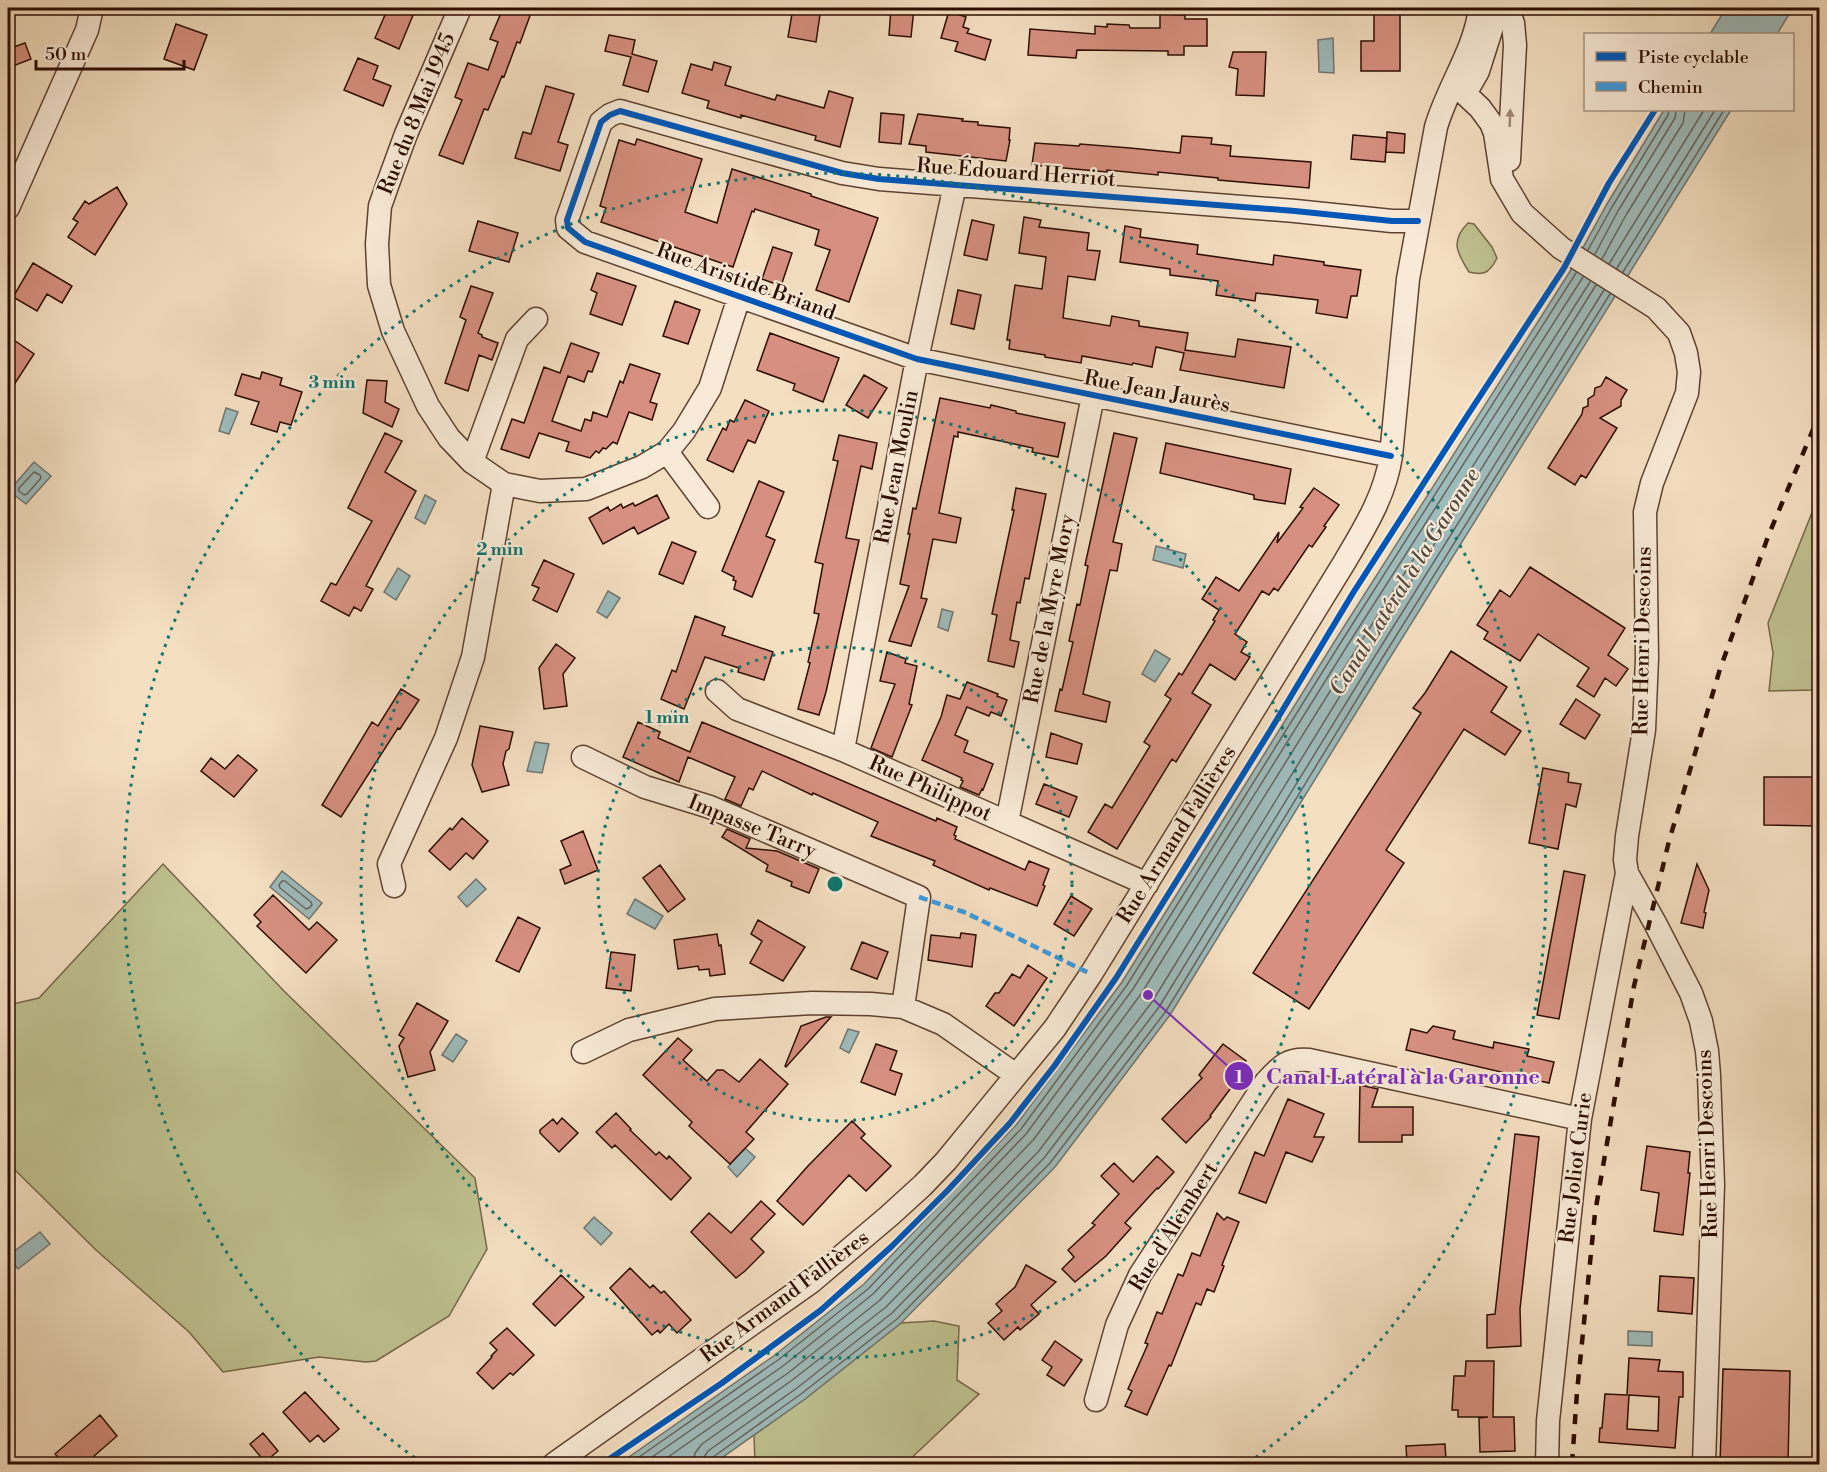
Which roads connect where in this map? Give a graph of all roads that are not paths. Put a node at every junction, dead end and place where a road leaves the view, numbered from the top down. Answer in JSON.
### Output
{"nodes":[{"id":1,"x":92,"y":8,"type":"edge"},
{"id":2,"x":460,"y":8,"type":"edge"},
{"id":3,"x":1480,"y":8,"type":"edge"},
{"id":4,"x":1488,"y":8,"type":"edge"},
{"id":5,"x":1498,"y":8,"type":"edge"},
{"id":6,"x":1507,"y":8,"type":"edge"},
{"id":7,"x":1466,"y":94,"type":"junction"},
{"id":8,"x":1451,"y":120,"type":"junction"},
{"id":9,"x":1495,"y":133,"type":"junction"},
{"id":10,"x":1432,"y":152,"type":"junction"},
{"id":11,"x":955,"y":185,"type":"junction"},
{"id":12,"x":1512,"y":198,"type":"junction"},
{"id":13,"x":8,"y":208,"type":"edge"},
{"id":14,"x":1418,"y":221,"type":"junction"},
{"id":15,"x":568,"y":228,"type":"joint"},
{"id":16,"x":739,"y":297,"type":"junction"},
{"id":17,"x":536,"y":319,"type":"dead end"},
{"id":18,"x":917,"y":359,"type":"junction"},
{"id":19,"x":1093,"y":396,"type":"junction"},
{"id":20,"x":667,"y":452,"type":"junction"},
{"id":21,"x":1391,"y":456,"type":"junction"},
{"id":22,"x":472,"y":462,"type":"junction"},
{"id":23,"x":504,"y":484,"type":"junction"},
{"id":24,"x":708,"y":507,"type":"dead end"},
{"id":25,"x":717,"y":691,"type":"dead end"},
{"id":26,"x":843,"y":750,"type":"junction"},
{"id":27,"x":583,"y":757,"type":"dead end"},
{"id":28,"x":1007,"y":822,"type":"junction"},
{"id":29,"x":1627,"y":873,"type":"junction"},
{"id":30,"x":1147,"y":884,"type":"junction"},
{"id":31,"x":394,"y":886,"type":"dead end"},
{"id":32,"x":903,"y":1007,"type":"junction"},
{"id":33,"x":584,"y":1052,"type":"dead end"},
{"id":34,"x":1016,"y":1075,"type":"junction"},
{"id":35,"x":1580,"y":1119,"type":"junction"},
{"id":36,"x":1095,"y":1400,"type":"dead end"},
{"id":37,"x":554,"y":1464,"type":"edge"},
{"id":38,"x":1547,"y":1464,"type":"edge"},
{"id":39,"x":1704,"y":1464,"type":"edge"}],
"edges":[{"from":1,"to":13,"type":"street"},
{"from":2,"to":22,"type":"street","name":"Rue du 8 Mai 1945"},
{"from":3,"to":10,"type":"street","name":"Rue Armand Fallières"},
{"from":4,"to":7,"type":"street"},
{"from":5,"to":7,"type":"street"},
{"from":12,"to":6,"type":"street","one_way":true},
{"from":7,"to":8,"type":"street"},
{"from":7,"to":9,"type":"street"},
{"from":8,"to":9,"type":"street"},
{"from":8,"to":10,"type":"street"},
{"from":9,"to":12,"type":"street","name":"Rue Henri Descoins"},
{"from":10,"to":14,"type":"street","name":"Rue Armand Fallières"},
{"from":11,"to":14,"type":"street","name":"Rue Édouard Herriot"},
{"from":11,"to":15,"type":"street","name":"Rue Édouard Herriot"},
{"from":11,"to":18,"type":"street","name":"Rue Jean Moulin"},
{"from":12,"to":29,"type":"street","name":"Rue Henri Descoins"},
{"from":14,"to":21,"type":"street","name":"Rue Armand Fallières"},
{"from":15,"to":16,"type":"street","name":"Rue Aristide Briand"},
{"from":16,"to":18,"type":"street","name":"Rue Aristide Briand"},
{"from":16,"to":20,"type":"street","name":"Rue du 8 Mai 1945"},
{"from":17,"to":22,"type":"street"},
{"from":18,"to":19,"type":"street","name":"Rue Jean Jaurès"},
{"from":18,"to":26,"type":"street","name":"Rue Jean Moulin"},
{"from":19,"to":21,"type":"street","name":"Rue Jean Jaurès"},
{"from":19,"to":28,"type":"street","name":"Rue de la Myre Mory"},
{"from":20,"to":23,"type":"street","name":"Rue du 8 Mai 1945"},
{"from":20,"to":24,"type":"street"},
{"from":21,"to":30,"type":"street","name":"Rue Armand Fallières"},
{"from":22,"to":23,"type":"street","name":"Rue du 8 Mai 1945"},
{"from":23,"to":31,"type":"street"},
{"from":25,"to":26,"type":"street","name":"Rue Philippot"},
{"from":26,"to":28,"type":"street","name":"Rue Philippot"},
{"from":27,"to":32,"type":"street","name":"Impasse Tarry"},
{"from":28,"to":30,"type":"street","name":"Rue Philippot"},
{"from":29,"to":35,"type":"street","name":"Rue Joliot Curie"},
{"from":29,"to":39,"type":"street","name":"Rue Henri Descoins"},
{"from":30,"to":34,"type":"street","name":"Rue Armand Fallières"},
{"from":32,"to":33,"type":"street"},
{"from":32,"to":34,"type":"street"},
{"from":34,"to":37,"type":"street","name":"Rue Armand Fallières"},
{"from":35,"to":36,"type":"street","name":"Rue d'Alembert"},
{"from":35,"to":38,"type":"street","name":"Rue Joliot Curie"}]}
